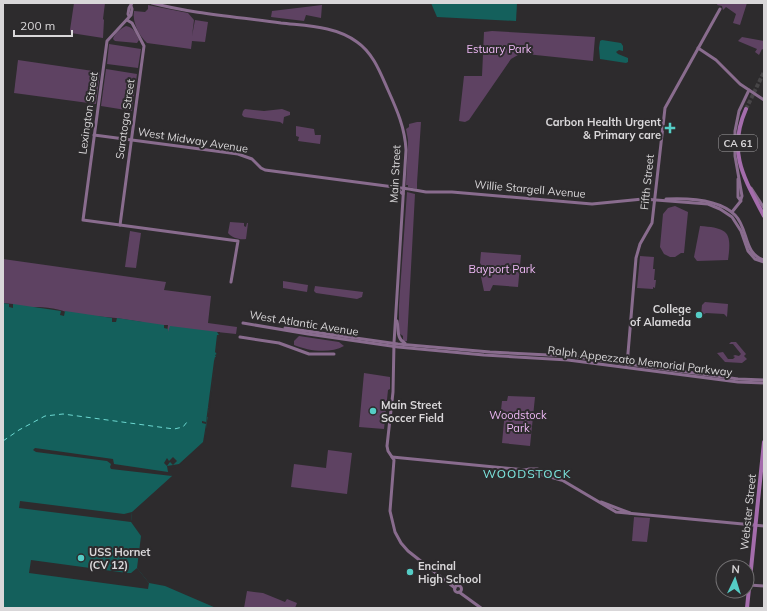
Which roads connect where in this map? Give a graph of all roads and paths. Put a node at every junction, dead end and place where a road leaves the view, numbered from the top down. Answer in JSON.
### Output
{"nodes":[{"id":1,"x":152,"y":3,"type":"edge"},
{"id":2,"x":131,"y":4,"type":"edge"},
{"id":3,"x":720,"y":9,"type":"dead end"},
{"id":4,"x":127,"y":20,"type":"junction"},
{"id":5,"x":698,"y":48,"type":"junction"},
{"id":6,"x":748,"y":90,"type":"junction"},
{"id":7,"x":764,"y":100,"type":"edge"},
{"id":8,"x":746,"y":108,"type":"tunnel mouth"},
{"id":9,"x":94,"y":135,"type":"junction"},
{"id":10,"x":131,"y":140,"type":"junction"},
{"id":11,"x":744,"y":178,"type":"junction"},
{"id":12,"x":396,"y":187,"type":"junction"},
{"id":13,"x":404,"y":188,"type":"junction"},
{"id":14,"x":403,"y":194,"type":"junction"},
{"id":15,"x":654,"y":199,"type":"junction"},
{"id":16,"x":764,"y":208,"type":"edge"},
{"id":17,"x":731,"y":214,"type":"junction"},
{"id":18,"x":764,"y":216,"type":"edge"},
{"id":19,"x":120,"y":224,"type":"junction"},
{"id":20,"x":764,"y":260,"type":"edge"},
{"id":21,"x":232,"y":282,"type":"dead end"},
{"id":22,"x":396,"y":315,"type":"junction"},
{"id":23,"x":240,"y":337,"type":"dead end"},
{"id":24,"x":394,"y":345,"type":"junction"},
{"id":25,"x":432,"y":347,"type":"junction"},
{"id":26,"x":334,"y":354,"type":"dead end"},
{"id":27,"x":626,"y":366,"type":"junction"},
{"id":28,"x":764,"y":380,"type":"edge"},
{"id":29,"x":764,"y":383,"type":"edge"},
{"id":30,"x":764,"y":442,"type":"edge"},
{"id":31,"x":392,"y":457,"type":"junction"},
{"id":32,"x":614,"y":509,"type":"junction"},
{"id":33,"x":630,"y":513,"type":"junction"},
{"id":34,"x":755,"y":525,"type":"junction"},
{"id":35,"x":764,"y":526,"type":"edge"},
{"id":36,"x":752,"y":559,"type":"edge"},
{"id":37,"x":455,"y":587,"type":"junction"},
{"id":38,"x":460,"y":591,"type":"junction"},
{"id":39,"x":481,"y":608,"type":"edge"}],
"edges":[{"from":1,"to":13,"type":"street","name":"Main Street"},
{"from":2,"to":4,"type":"street","name":"Lexington Street"},
{"from":3,"to":5,"type":"street","name":"Fifth Street"},
{"from":4,"to":9,"type":"street","name":"Lexington Street"},
{"from":4,"to":10,"type":"street","name":"Saratoga Street"},
{"from":5,"to":6,"type":"street"},
{"from":5,"to":15,"type":"street","name":"Fifth Street"},
{"from":6,"to":7,"type":"street"},
{"from":6,"to":17,"type":"street"},
{"from":8,"to":11,"type":"main road","number":"CA 61"},
{"from":9,"to":10,"type":"street","name":"West Midway Avenue"},
{"from":9,"to":19,"type":"street","name":"Lexington Street"},
{"from":10,"to":12,"type":"street","name":"West Midway Avenue"},
{"from":10,"to":19,"type":"street","name":"Saratoga Street"},
{"from":11,"to":16,"type":"street"},
{"from":11,"to":18,"type":"main road","number":"CA 61"},
{"from":12,"to":13,"type":"street","name":"West Midway Avenue"},
{"from":12,"to":14,"type":"street"},
{"from":13,"to":14,"type":"street","name":"Main Street"},
{"from":13,"to":15,"type":"street","name":"Willie Stargell Avenue"},
{"from":14,"to":22,"type":"street","name":"Main Street"},
{"from":15,"to":17,"type":"street","name":"Willie Stargell Avenue"},
{"from":15,"to":27,"type":"street","name":"Fifth Street"},
{"from":17,"to":20,"type":"street","name":"Willie Stargell Avenue"},
{"from":17,"to":20,"type":"street","name":"Willie Stargell Avenue"},
{"from":19,"to":21,"type":"street"},
{"from":22,"to":24,"type":"street","name":"Main Street"},
{"from":22,"to":25,"type":"street"},
{"from":23,"to":26,"type":"street","name":"West Atlantic Avenue"},
{"from":24,"to":24,"type":"street","name":"West Atlantic Avenue"},
{"from":24,"to":25,"type":"street","name":"Ralph Appezzato Memorial Parkway"},
{"from":24,"to":27,"type":"street","name":"Ralph Appezzato Memorial Parkway"},
{"from":24,"to":31,"type":"street","name":"Main Street"},
{"from":25,"to":27,"type":"street","name":"Ralph Appezzato Memorial Parkway"},
{"from":27,"to":28,"type":"street","name":"Ralph Appezzato Memorial Parkway"},
{"from":27,"to":29,"type":"street","name":"Ralph Appezzato Memorial Parkway"},
{"from":30,"to":34,"type":"main road","name":"Webster Street"},
{"from":31,"to":32,"type":"street"},
{"from":31,"to":37,"type":"street","name":"Main Street"},
{"from":32,"to":33,"type":"street"},
{"from":32,"to":33,"type":"street"},
{"from":33,"to":34,"type":"street"},
{"from":34,"to":35,"type":"street"},
{"from":34,"to":36,"type":"main road","name":"Webster Street"},
{"from":37,"to":38,"type":"street"},
{"from":37,"to":38,"type":"street"},
{"from":38,"to":39,"type":"street"}]}
